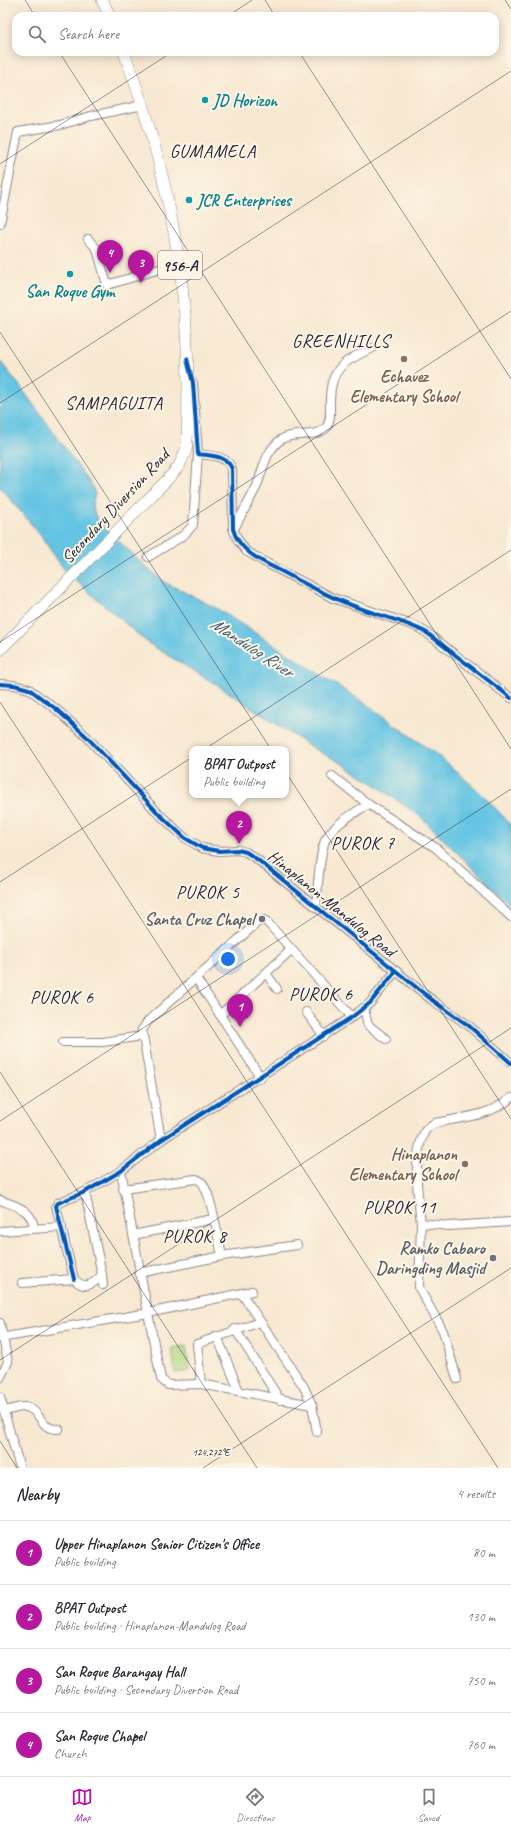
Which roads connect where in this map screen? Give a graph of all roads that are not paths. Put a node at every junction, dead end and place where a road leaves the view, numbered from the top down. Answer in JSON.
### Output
{"nodes":[{"id":1,"x":102,"y":0,"type":"edge"},
{"id":2,"x":108,"y":12,"type":"edge"},
{"id":3,"x":125,"y":56,"type":"edge"},
{"id":4,"x":143,"y":105,"type":"junction"},
{"id":5,"x":0,"y":224,"type":"edge"},
{"id":6,"x":88,"y":239,"type":"dead end"},
{"id":7,"x":180,"y":263,"type":"junction"},
{"id":8,"x":373,"y":348,"type":"dead end"},
{"id":9,"x":187,"y":359,"type":"junction"},
{"id":10,"x":198,"y":454,"type":"junction"},
{"id":11,"x":233,"y":529,"type":"junction"},
{"id":12,"x":148,"y":557,"type":"dead end"},
{"id":13,"x":0,"y":650,"type":"edge"},
{"id":14,"x":0,"y":684,"type":"edge"},
{"id":15,"x":511,"y":698,"type":"edge"},
{"id":16,"x":332,"y":776,"type":"dead end"},
{"id":17,"x":368,"y":804,"type":"junction"},
{"id":18,"x":316,"y":907,"type":"junction"},
{"id":19,"x":511,"y":917,"type":"edge"},
{"id":20,"x":291,"y":950,"type":"junction"},
{"id":21,"x":396,"y":971,"type":"junction"},
{"id":22,"x":266,"y":973,"type":"junction"},
{"id":23,"x":196,"y":978,"type":"junction"},
{"id":24,"x":277,"y":989,"type":"dead end"},
{"id":25,"x":364,"y":1009,"type":"junction"},
{"id":26,"x":306,"y":1012,"type":"dead end"},
{"id":27,"x":220,"y":1015,"type":"junction"},
{"id":28,"x":352,"y":1017,"type":"junction"},
{"id":29,"x":142,"y":1036,"type":"junction"},
{"id":30,"x":324,"y":1036,"type":"junction"},
{"id":31,"x":386,"y":1039,"type":"dead end"},
{"id":32,"x":63,"y":1042,"type":"dead end"},
{"id":33,"x":511,"y":1063,"type":"edge"},
{"id":34,"x":261,"y":1078,"type":"junction"},
{"id":35,"x":511,"y":1098,"type":"edge"},
{"id":36,"x":161,"y":1140,"type":"junction"},
{"id":37,"x":121,"y":1171,"type":"junction"},
{"id":38,"x":123,"y":1189,"type":"junction"},
{"id":39,"x":85,"y":1192,"type":"junction"},
{"id":40,"x":0,"y":1200,"type":"edge"},
{"id":41,"x":213,"y":1219,"type":"junction"},
{"id":42,"x":511,"y":1222,"type":"edge"},
{"id":43,"x":421,"y":1223,"type":"junction"},
{"id":44,"x":62,"y":1227,"type":"junction"},
{"id":45,"x":34,"y":1228,"type":"junction"},
{"id":46,"x":0,"y":1231,"type":"edge"},
{"id":47,"x":133,"y":1235,"type":"junction"},
{"id":48,"x":297,"y":1245,"type":"dead end"},
{"id":49,"x":222,"y":1256,"type":"junction"},
{"id":50,"x":139,"y":1273,"type":"junction"},
{"id":51,"x":102,"y":1276,"type":"junction"},
{"id":52,"x":74,"y":1279,"type":"junction"},
{"id":53,"x":22,"y":1283,"type":"dead end"},
{"id":54,"x":102,"y":1285,"type":"dead end"},
{"id":55,"x":252,"y":1291,"type":"dead end"},
{"id":56,"x":242,"y":1294,"type":"junction"},
{"id":57,"x":148,"y":1313,"type":"junction"},
{"id":58,"x":260,"y":1322,"type":"junction"},
{"id":59,"x":0,"y":1323,"type":"edge"},
{"id":60,"x":235,"y":1329,"type":"junction"},
{"id":61,"x":217,"y":1336,"type":"junction"},
{"id":62,"x":1,"y":1338,"type":"edge"},
{"id":63,"x":0,"y":1378,"type":"edge"},
{"id":64,"x":457,"y":1379,"type":"dead end"},
{"id":65,"x":201,"y":1384,"type":"junction"},
{"id":66,"x":239,"y":1391,"type":"junction"},
{"id":67,"x":0,"y":1397,"type":"edge"},
{"id":68,"x":280,"y":1400,"type":"junction"},
{"id":69,"x":312,"y":1405,"type":"junction"},
{"id":70,"x":4,"y":1411,"type":"junction"},
{"id":71,"x":59,"y":1429,"type":"dead end"},
{"id":72,"x":317,"y":1432,"type":"dead end"},
{"id":73,"x":20,"y":1468,"type":"edge"}],
"edges":[{"from":1,"to":2,"type":"main road"},
{"from":3,"to":4,"type":"main road","name":"Secondary Diversion Road","number":"956-A"},
{"from":4,"to":5,"type":"street"},
{"from":4,"to":7,"type":"main road","name":"Secondary Diversion Road","number":"956-A"},
{"from":6,"to":7,"type":"street"},
{"from":7,"to":9,"type":"main road","name":"Secondary Diversion Road","number":"956-A"},
{"from":8,"to":11,"type":"street"},
{"from":9,"to":10,"type":"street"},
{"from":9,"to":13,"type":"main road","name":"Secondary Diversion Road","number":"956-A"},
{"from":10,"to":11,"type":"street"},
{"from":10,"to":12,"type":"street"},
{"from":11,"to":15,"type":"street"},
{"from":14,"to":18,"type":"street","name":"Hinaplanon-Mandulog Road"},
{"from":16,"to":17,"type":"street"},
{"from":17,"to":18,"type":"street"},
{"from":17,"to":19,"type":"street"},
{"from":18,"to":21,"type":"street","name":"Hinaplanon-Mandulog Road"},
{"from":20,"to":22,"type":"street"},
{"from":20,"to":23,"type":"street"},
{"from":20,"to":28,"type":"street"},
{"from":21,"to":25,"type":"street"},
{"from":21,"to":33,"type":"street","name":"Hinaplanon-Mandulog Road"},
{"from":22,"to":24,"type":"street"},
{"from":22,"to":27,"type":"street"},
{"from":23,"to":27,"type":"street"},
{"from":23,"to":29,"type":"street"},
{"from":25,"to":28,"type":"street"},
{"from":25,"to":31,"type":"street"},
{"from":26,"to":30,"type":"street"},
{"from":27,"to":34,"type":"street"},
{"from":28,"to":30,"type":"street"},
{"from":29,"to":32,"type":"street"},
{"from":29,"to":36,"type":"street"},
{"from":30,"to":34,"type":"street"},
{"from":34,"to":36,"type":"street"},
{"from":35,"to":43,"type":"street"},
{"from":36,"to":37,"type":"street"},
{"from":37,"to":38,"type":"street"},
{"from":37,"to":39,"type":"street"},
{"from":38,"to":41,"type":"street"},
{"from":38,"to":47,"type":"street"},
{"from":39,"to":44,"type":"street"},
{"from":39,"to":51,"type":"street"},
{"from":40,"to":45,"type":"street"},
{"from":41,"to":47,"type":"street"},
{"from":41,"to":49,"type":"street"},
{"from":42,"to":43,"type":"street"},
{"from":43,"to":64,"type":"street"},
{"from":44,"to":45,"type":"street"},
{"from":44,"to":52,"type":"street"},
{"from":45,"to":46,"type":"street"},
{"from":47,"to":50,"type":"street"},
{"from":48,"to":49,"type":"street"},
{"from":49,"to":50,"type":"street"},
{"from":50,"to":57,"type":"street"},
{"from":51,"to":52,"type":"street"},
{"from":51,"to":54,"type":"street"},
{"from":52,"to":53,"type":"street"},
{"from":55,"to":56,"type":"street"},
{"from":56,"to":57,"type":"street"},
{"from":56,"to":58,"type":"street"},
{"from":57,"to":62,"type":"street"},
{"from":57,"to":65,"type":"street"},
{"from":58,"to":60,"type":"street"},
{"from":58,"to":69,"type":"street"},
{"from":59,"to":62,"type":"street"},
{"from":60,"to":61,"type":"street"},
{"from":60,"to":68,"type":"street"},
{"from":61,"to":65,"type":"street"},
{"from":61,"to":66,"type":"street"},
{"from":62,"to":63,"type":"street"},
{"from":65,"to":66,"type":"street"},
{"from":66,"to":68,"type":"street"},
{"from":67,"to":70,"type":"street"},
{"from":68,"to":69,"type":"street"},
{"from":69,"to":72,"type":"street"},
{"from":70,"to":71,"type":"street"},
{"from":70,"to":73,"type":"street"}]}
